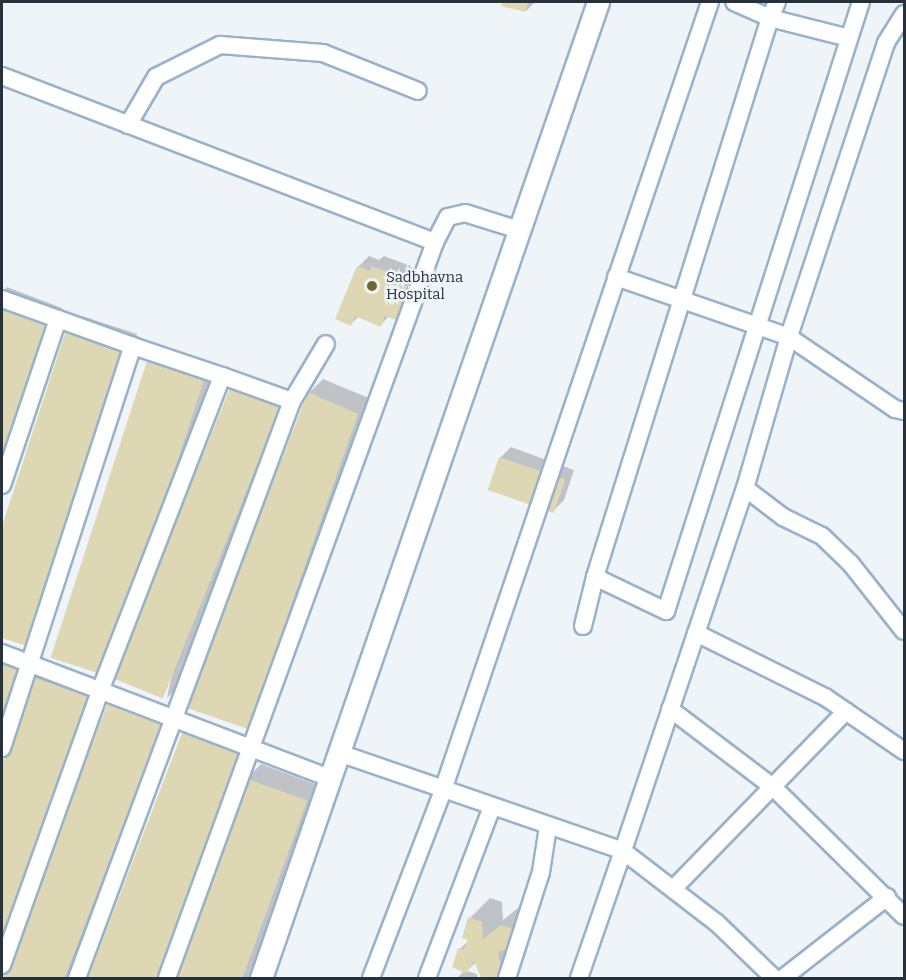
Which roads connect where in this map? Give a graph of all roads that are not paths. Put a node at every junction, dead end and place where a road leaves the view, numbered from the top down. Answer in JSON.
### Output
{"nodes":[{"id":1,"x":598,"y":2,"type":"edge"},
{"id":2,"x":711,"y":2,"type":"edge"},
{"id":3,"x":734,"y":2,"type":"edge"},
{"id":4,"x":777,"y":2,"type":"edge"},
{"id":5,"x":861,"y":2,"type":"edge"},
{"id":6,"x":904,"y":14,"type":"edge"},
{"id":7,"x":770,"y":18,"type":"junction"},
{"id":8,"x":849,"y":38,"type":"junction"},
{"id":9,"x":2,"y":76,"type":"edge"},
{"id":10,"x":418,"y":91,"type":"dead end"},
{"id":11,"x":128,"y":125,"type":"junction"},
{"id":12,"x":519,"y":230,"type":"junction"},
{"id":13,"x":435,"y":242,"type":"junction"},
{"id":14,"x":616,"y":277,"type":"junction"},
{"id":15,"x":2,"y":299,"type":"edge"},
{"id":16,"x":682,"y":299,"type":"junction"},
{"id":17,"x":58,"y":320,"type":"junction"},
{"id":18,"x":755,"y":323,"type":"junction"},
{"id":19,"x":789,"y":338,"type":"junction"},
{"id":20,"x":326,"y":344,"type":"dead end"},
{"id":21,"x":133,"y":346,"type":"junction"},
{"id":22,"x":222,"y":376,"type":"junction"},
{"id":23,"x":292,"y":401,"type":"junction"},
{"id":24,"x":904,"y":411,"type":"edge"},
{"id":25,"x":2,"y":485,"type":"edge"},
{"id":26,"x":745,"y":488,"type":"junction"},
{"id":27,"x":595,"y":577,"type":"junction"},
{"id":28,"x":584,"y":626,"type":"dead end"},
{"id":29,"x":904,"y":631,"type":"edge"},
{"id":30,"x":696,"y":633,"type":"junction"},
{"id":31,"x":2,"y":653,"type":"edge"},
{"id":32,"x":31,"y":664,"type":"junction"},
{"id":33,"x":100,"y":691,"type":"junction"},
{"id":34,"x":670,"y":709,"type":"junction"},
{"id":35,"x":846,"y":711,"type":"junction"},
{"id":36,"x":172,"y":718,"type":"junction"},
{"id":37,"x":2,"y":747,"type":"edge"},
{"id":38,"x":250,"y":748,"type":"junction"},
{"id":39,"x":904,"y":751,"type":"edge"},
{"id":40,"x":339,"y":753,"type":"junction"},
{"id":41,"x":330,"y":778,"type":"junction"},
{"id":42,"x":774,"y":788,"type":"junction"},
{"id":43,"x":443,"y":790,"type":"junction"},
{"id":44,"x":492,"y":807,"type":"junction"},
{"id":45,"x":548,"y":827,"type":"junction"},
{"id":46,"x":622,"y":851,"type":"junction"},
{"id":47,"x":672,"y":889,"type":"junction"},
{"id":48,"x":886,"y":897,"type":"junction"},
{"id":49,"x":904,"y":916,"type":"edge"},
{"id":50,"x":2,"y":965,"type":"edge"},
{"id":51,"x":582,"y":977,"type":"edge"},
{"id":52,"x":77,"y":978,"type":"edge"},
{"id":53,"x":167,"y":978,"type":"edge"},
{"id":54,"x":261,"y":978,"type":"edge"},
{"id":55,"x":371,"y":978,"type":"edge"},
{"id":56,"x":427,"y":978,"type":"edge"},
{"id":57,"x":507,"y":978,"type":"edge"},
{"id":58,"x":774,"y":978,"type":"edge"},
{"id":59,"x":783,"y":978,"type":"edge"}],
"edges":[{"from":1,"to":12,"type":"street"},
{"from":2,"to":14,"type":"street"},
{"from":3,"to":7,"type":"street"},
{"from":4,"to":7,"type":"street"},
{"from":5,"to":8,"type":"street"},
{"from":6,"to":19,"type":"street"},
{"from":7,"to":8,"type":"street"},
{"from":7,"to":16,"type":"street"},
{"from":8,"to":18,"type":"street"},
{"from":9,"to":11,"type":"street"},
{"from":10,"to":11,"type":"street"},
{"from":11,"to":13,"type":"street"},
{"from":12,"to":13,"type":"street"},
{"from":12,"to":40,"type":"street"},
{"from":13,"to":38,"type":"street"},
{"from":14,"to":16,"type":"street"},
{"from":14,"to":43,"type":"street"},
{"from":15,"to":17,"type":"street"},
{"from":16,"to":18,"type":"street"},
{"from":16,"to":27,"type":"street"},
{"from":17,"to":21,"type":"street"},
{"from":17,"to":25,"type":"street"},
{"from":18,"to":19,"type":"street"},
{"from":18,"to":27,"type":"street"},
{"from":19,"to":24,"type":"street"},
{"from":19,"to":26,"type":"street"},
{"from":20,"to":23,"type":"street"},
{"from":21,"to":22,"type":"street"},
{"from":21,"to":32,"type":"street"},
{"from":22,"to":23,"type":"street"},
{"from":22,"to":33,"type":"street"},
{"from":23,"to":36,"type":"street"},
{"from":26,"to":29,"type":"street"},
{"from":26,"to":30,"type":"street"},
{"from":27,"to":28,"type":"street"},
{"from":30,"to":34,"type":"street"},
{"from":30,"to":35,"type":"street"},
{"from":31,"to":32,"type":"street"},
{"from":32,"to":33,"type":"street"},
{"from":32,"to":37,"type":"street"},
{"from":33,"to":36,"type":"street"},
{"from":33,"to":50,"type":"street"},
{"from":34,"to":42,"type":"street"},
{"from":34,"to":46,"type":"street"},
{"from":35,"to":39,"type":"street"},
{"from":35,"to":42,"type":"street"},
{"from":36,"to":38,"type":"street"},
{"from":36,"to":52,"type":"street"},
{"from":38,"to":41,"type":"street"},
{"from":38,"to":53,"type":"street"},
{"from":40,"to":41,"type":"street"},
{"from":40,"to":43,"type":"street"},
{"from":41,"to":54,"type":"street"},
{"from":42,"to":47,"type":"street"},
{"from":42,"to":48,"type":"street"},
{"from":43,"to":44,"type":"street"},
{"from":43,"to":55,"type":"street"},
{"from":44,"to":45,"type":"street"},
{"from":44,"to":56,"type":"street"},
{"from":45,"to":46,"type":"street"},
{"from":45,"to":57,"type":"street"},
{"from":46,"to":47,"type":"street"},
{"from":46,"to":51,"type":"street"},
{"from":47,"to":58,"type":"street"},
{"from":48,"to":49,"type":"street"},
{"from":48,"to":59,"type":"street"}]}
